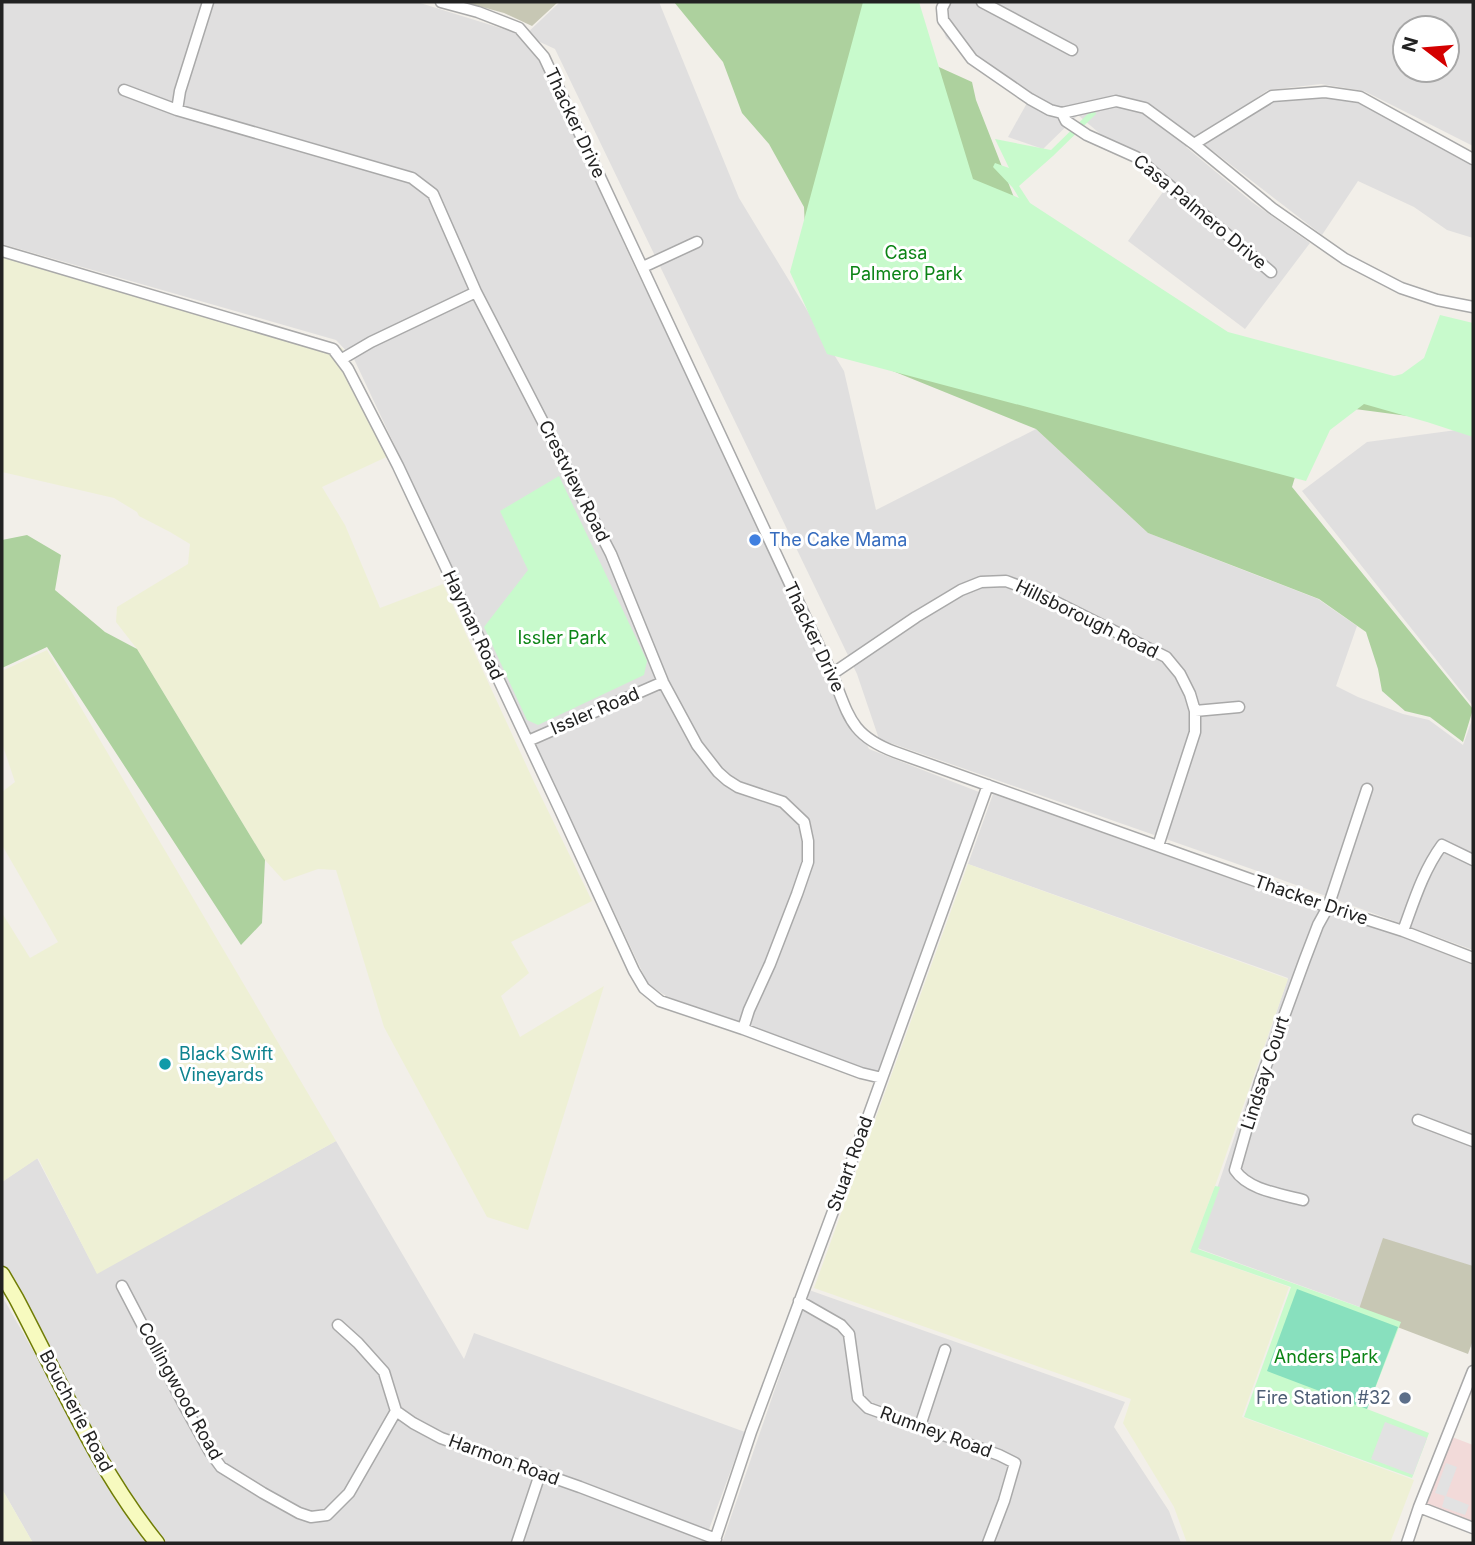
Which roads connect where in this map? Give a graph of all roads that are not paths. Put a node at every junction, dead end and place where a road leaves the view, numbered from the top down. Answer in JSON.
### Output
{"nodes":[{"id":1,"x":208,"y":2,"type":"edge"},
{"id":2,"x":441,"y":2,"type":"edge"},
{"id":3,"x":945,"y":2,"type":"edge"},
{"id":4,"x":982,"y":2,"type":"edge"},
{"id":5,"x":1072,"y":50,"type":"dead end"},
{"id":6,"x":124,"y":90,"type":"dead end"},
{"id":7,"x":177,"y":110,"type":"junction"},
{"id":8,"x":1062,"y":113,"type":"junction"},
{"id":9,"x":1194,"y":144,"type":"junction"},
{"id":10,"x":1473,"y":159,"type":"edge"},
{"id":11,"x":697,"y":242,"type":"dead end"},
{"id":12,"x":2,"y":251,"type":"edge"},
{"id":13,"x":642,"y":267,"type":"junction"},
{"id":14,"x":1271,"y":272,"type":"dead end"},
{"id":15,"x":476,"y":292,"type":"junction"},
{"id":16,"x":1473,"y":307,"type":"edge"},
{"id":17,"x":342,"y":359,"type":"junction"},
{"id":18,"x":832,"y":674,"type":"junction"},
{"id":19,"x":663,"y":682,"type":"junction"},
{"id":20,"x":1239,"y":707,"type":"dead end"},
{"id":21,"x":1195,"y":711,"type":"junction"},
{"id":22,"x":527,"y":741,"type":"junction"},
{"id":23,"x":988,"y":785,"type":"junction"},
{"id":24,"x":1367,"y":789,"type":"dead end"},
{"id":25,"x":1158,"y":846,"type":"junction"},
{"id":26,"x":1473,"y":860,"type":"edge"},
{"id":27,"x":1328,"y":907,"type":"junction"},
{"id":28,"x":1403,"y":931,"type":"junction"},
{"id":29,"x":1473,"y":958,"type":"edge"},
{"id":30,"x":744,"y":1029,"type":"junction"},
{"id":31,"x":882,"y":1078,"type":"junction"},
{"id":32,"x":1418,"y":1120,"type":"dead end"},
{"id":33,"x":1473,"y":1141,"type":"edge"},
{"id":34,"x":1303,"y":1200,"type":"dead end"},
{"id":35,"x":2,"y":1274,"type":"edge"},
{"id":36,"x":122,"y":1286,"type":"dead end"},
{"id":37,"x":799,"y":1301,"type":"junction"},
{"id":38,"x":338,"y":1325,"type":"dead end"},
{"id":39,"x":945,"y":1350,"type":"dead end"},
{"id":40,"x":1473,"y":1371,"type":"edge"},
{"id":41,"x":396,"y":1411,"type":"junction"},
{"id":42,"x":920,"y":1426,"type":"junction"},
{"id":43,"x":540,"y":1474,"type":"junction"},
{"id":44,"x":1419,"y":1507,"type":"junction"},
{"id":45,"x":1473,"y":1528,"type":"edge"},
{"id":46,"x":715,"y":1541,"type":"edge"},
{"id":47,"x":157,"y":1543,"type":"edge"},
{"id":48,"x":517,"y":1543,"type":"edge"},
{"id":49,"x":988,"y":1543,"type":"edge"},
{"id":50,"x":1407,"y":1543,"type":"edge"}],
"edges":[{"from":1,"to":7,"type":"street"},
{"from":2,"to":13,"type":"street","name":"Thacker Drive"},
{"from":3,"to":8,"type":"street","name":"Casa Palmero Drive"},
{"from":4,"to":5,"type":"street"},
{"from":6,"to":7,"type":"street","name":"Crestview Road"},
{"from":7,"to":15,"type":"street","name":"Crestview Road"},
{"from":8,"to":9,"type":"street"},
{"from":8,"to":14,"type":"street","name":"Casa Palmero Drive"},
{"from":9,"to":10,"type":"street"},
{"from":9,"to":16,"type":"street"},
{"from":11,"to":13,"type":"street"},
{"from":12,"to":17,"type":"street"},
{"from":13,"to":18,"type":"street","name":"Thacker Drive"},
{"from":15,"to":17,"type":"street"},
{"from":15,"to":19,"type":"street","name":"Crestview Road"},
{"from":17,"to":22,"type":"street","name":"Hayman Road"},
{"from":18,"to":21,"type":"street","name":"Hillsborough Road"},
{"from":18,"to":23,"type":"street","name":"Thacker Drive"},
{"from":19,"to":22,"type":"street","name":"Issler Road"},
{"from":19,"to":30,"type":"street","name":"Crestview Road"},
{"from":20,"to":21,"type":"street"},
{"from":21,"to":25,"type":"street","name":"Hillsborough Road"},
{"from":22,"to":30,"type":"street","name":"Hayman Road"},
{"from":23,"to":25,"type":"street","name":"Thacker Drive"},
{"from":23,"to":31,"type":"street","name":"Stuart Road"},
{"from":24,"to":27,"type":"street"},
{"from":25,"to":27,"type":"street","name":"Thacker Drive"},
{"from":26,"to":28,"type":"street"},
{"from":27,"to":28,"type":"street","name":"Thacker Drive"},
{"from":27,"to":34,"type":"street","name":"Lindsay Court"},
{"from":28,"to":29,"type":"street","name":"Thacker Drive"},
{"from":30,"to":31,"type":"street","name":"Hayman Road"},
{"from":31,"to":37,"type":"street","name":"Stuart Road"},
{"from":32,"to":33,"type":"street"},
{"from":35,"to":47,"type":"main road","name":"Boucherie Road"},
{"from":36,"to":41,"type":"street","name":"Collingwood Road"},
{"from":37,"to":42,"type":"street","name":"Rumney Road"},
{"from":37,"to":46,"type":"street","name":"Stuart Road"},
{"from":38,"to":41,"type":"street"},
{"from":39,"to":42,"type":"street"},
{"from":40,"to":44,"type":"street"},
{"from":41,"to":43,"type":"street","name":"Harmon Road"},
{"from":42,"to":49,"type":"street","name":"Rumney Road"},
{"from":43,"to":46,"type":"street","name":"Harmon Road"},
{"from":43,"to":48,"type":"street"},
{"from":44,"to":45,"type":"street"},
{"from":44,"to":50,"type":"street"}]}
